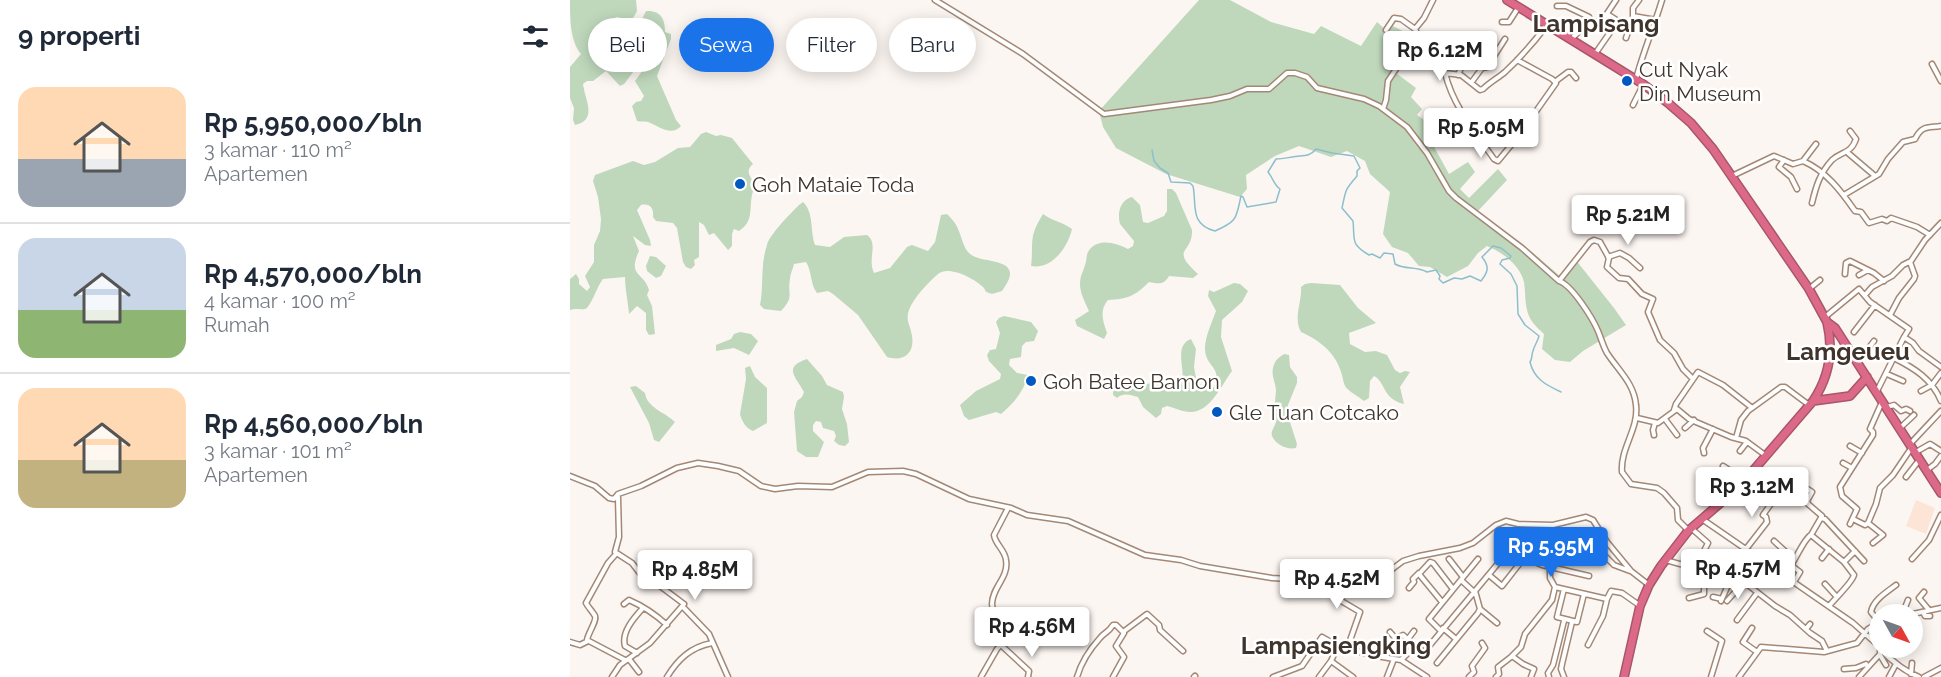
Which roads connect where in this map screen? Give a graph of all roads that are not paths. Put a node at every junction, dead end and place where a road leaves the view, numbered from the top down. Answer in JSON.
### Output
{"nodes":[{"id":1,"x":935,"y":0,"type":"edge"},
{"id":2,"x":1433,"y":0,"type":"edge"},
{"id":3,"x":1507,"y":0,"type":"edge"},
{"id":4,"x":1569,"y":0,"type":"edge"},
{"id":5,"x":1616,"y":0,"type":"edge"},
{"id":6,"x":1639,"y":0,"type":"edge"},
{"id":7,"x":1662,"y":0,"type":"edge"},
{"id":8,"x":1557,"y":6,"type":"dead end"},
{"id":9,"x":1566,"y":6,"type":"junction"},
{"id":10,"x":1518,"y":7,"type":"junction"},
{"id":11,"x":1607,"y":14,"type":"junction"},
{"id":12,"x":1634,"y":16,"type":"junction"},
{"id":13,"x":1656,"y":20,"type":"junction"},
{"id":14,"x":1502,"y":22,"type":"dead end"},
{"id":15,"x":1592,"y":24,"type":"junction"},
{"id":16,"x":1546,"y":25,"type":"junction"},
{"id":17,"x":1415,"y":29,"type":"junction"},
{"id":18,"x":1386,"y":30,"type":"dead end"},
{"id":19,"x":1418,"y":36,"type":"junction"},
{"id":20,"x":1626,"y":38,"type":"dead end"},
{"id":21,"x":1504,"y":39,"type":"dead end"},
{"id":22,"x":1570,"y":40,"type":"junction"},
{"id":23,"x":1475,"y":45,"type":"dead end"},
{"id":24,"x":1595,"y":55,"type":"junction"},
{"id":25,"x":1517,"y":60,"type":"junction"},
{"id":26,"x":1932,"y":64,"type":"dead end"},
{"id":27,"x":1445,"y":73,"type":"junction"},
{"id":28,"x":1458,"y":75,"type":"junction"},
{"id":29,"x":1576,"y":78,"type":"dead end"},
{"id":30,"x":1556,"y":81,"type":"junction"},
{"id":31,"x":1941,"y":81,"type":"edge"},
{"id":32,"x":1639,"y":82,"type":"junction"},
{"id":33,"x":1471,"y":83,"type":"junction"},
{"id":34,"x":1633,"y":105,"type":"dead end"},
{"id":35,"x":1383,"y":109,"type":"junction"},
{"id":36,"x":1941,"y":126,"type":"edge"},
{"id":37,"x":1850,"y":131,"type":"dead end"},
{"id":38,"x":1816,"y":144,"type":"dead end"},
{"id":39,"x":1848,"y":153,"type":"junction"},
{"id":40,"x":1784,"y":160,"type":"junction"},
{"id":41,"x":1803,"y":161,"type":"junction"},
{"id":42,"x":1822,"y":173,"type":"junction"},
{"id":43,"x":1732,"y":176,"type":"junction"},
{"id":44,"x":1875,"y":176,"type":"junction"},
{"id":45,"x":1797,"y":189,"type":"dead end"},
{"id":46,"x":1844,"y":195,"type":"junction"},
{"id":47,"x":1812,"y":203,"type":"dead end"},
{"id":48,"x":1941,"y":223,"type":"edge"},
{"id":49,"x":1930,"y":235,"type":"junction"},
{"id":50,"x":1608,"y":257,"type":"junction"},
{"id":51,"x":1910,"y":262,"type":"junction"},
{"id":52,"x":1640,"y":268,"type":"dead end"},
{"id":53,"x":1868,"y":270,"type":"junction"},
{"id":54,"x":1845,"y":274,"type":"dead end"},
{"id":55,"x":1859,"y":275,"type":"dead end"},
{"id":56,"x":1820,"y":280,"type":"dead end"},
{"id":57,"x":1559,"y":281,"type":"junction"},
{"id":58,"x":1884,"y":281,"type":"junction"},
{"id":59,"x":1809,"y":289,"type":"junction"},
{"id":60,"x":1865,"y":295,"type":"junction"},
{"id":61,"x":1875,"y":305,"type":"junction"},
{"id":62,"x":1890,"y":315,"type":"junction"},
{"id":63,"x":1826,"y":320,"type":"junction"},
{"id":64,"x":1854,"y":332,"type":"dead end"},
{"id":65,"x":1904,"y":337,"type":"junction"},
{"id":66,"x":1874,"y":341,"type":"dead end"},
{"id":67,"x":1894,"y":358,"type":"junction"},
{"id":68,"x":1857,"y":362,"type":"junction"},
{"id":69,"x":1941,"y":367,"type":"edge"},
{"id":70,"x":1941,"y":373,"type":"edge"},
{"id":71,"x":1887,"y":374,"type":"junction"},
{"id":72,"x":1867,"y":377,"type":"junction"},
{"id":73,"x":1693,"y":379,"type":"junction"},
{"id":74,"x":1903,"y":381,"type":"dead end"},
{"id":75,"x":1932,"y":385,"type":"junction"},
{"id":76,"x":1921,"y":391,"type":"dead end"},
{"id":77,"x":1877,"y":392,"type":"junction"},
{"id":78,"x":1941,"y":400,"type":"edge"},
{"id":79,"x":1811,"y":403,"type":"junction"},
{"id":80,"x":1885,"y":404,"type":"junction"},
{"id":81,"x":1752,"y":407,"type":"junction"},
{"id":82,"x":1674,"y":411,"type":"junction"},
{"id":83,"x":1910,"y":411,"type":"dead end"},
{"id":84,"x":1941,"y":411,"type":"edge"},
{"id":85,"x":1914,"y":415,"type":"dead end"},
{"id":86,"x":1637,"y":418,"type":"junction"},
{"id":87,"x":1665,"y":419,"type":"junction"},
{"id":88,"x":1694,"y":420,"type":"junction"},
{"id":89,"x":1655,"y":423,"type":"junction"},
{"id":90,"x":1685,"y":428,"type":"dead end"},
{"id":91,"x":1900,"y":428,"type":"junction"},
{"id":92,"x":1713,"y":429,"type":"junction"},
{"id":93,"x":1654,"y":435,"type":"dead end"},
{"id":94,"x":1677,"y":435,"type":"dead end"},
{"id":95,"x":1736,"y":438,"type":"junction"},
{"id":96,"x":1747,"y":442,"type":"junction"},
{"id":97,"x":1850,"y":446,"type":"dead end"},
{"id":98,"x":1915,"y":450,"type":"junction"},
{"id":99,"x":1740,"y":451,"type":"dead end"},
{"id":100,"x":1704,"y":453,"type":"dead end"},
{"id":101,"x":1862,"y":453,"type":"junction"},
{"id":102,"x":1941,"y":454,"type":"edge"},
{"id":103,"x":1766,"y":456,"type":"junction"},
{"id":104,"x":1843,"y":463,"type":"dead end"},
{"id":105,"x":1723,"y":466,"type":"dead end"},
{"id":106,"x":1756,"y":467,"type":"junction"},
{"id":107,"x":1852,"y":468,"type":"junction"},
{"id":108,"x":1927,"y":470,"type":"junction"},
{"id":109,"x":570,"y":476,"type":"edge"},
{"id":110,"x":1906,"y":477,"type":"dead end"},
{"id":111,"x":1741,"y":484,"type":"junction"},
{"id":112,"x":1940,"y":491,"type":"edge"},
{"id":113,"x":618,"y":494,"type":"junction"},
{"id":114,"x":1775,"y":498,"type":"dead end"},
{"id":115,"x":1008,"y":508,"type":"junction"},
{"id":116,"x":1941,"y":515,"type":"edge"},
{"id":117,"x":1821,"y":518,"type":"junction"},
{"id":118,"x":1702,"y":519,"type":"junction"},
{"id":119,"x":1853,"y":519,"type":"junction"},
{"id":120,"x":1868,"y":523,"type":"junction"},
{"id":121,"x":1850,"y":524,"type":"dead end"},
{"id":122,"x":1690,"y":530,"type":"junction"},
{"id":123,"x":1548,"y":531,"type":"dead end"},
{"id":124,"x":1811,"y":535,"type":"junction"},
{"id":125,"x":1774,"y":542,"type":"dead end"},
{"id":126,"x":1873,"y":543,"type":"dead end"},
{"id":127,"x":1545,"y":544,"type":"junction"},
{"id":128,"x":1746,"y":549,"type":"junction"},
{"id":129,"x":1828,"y":549,"type":"junction"},
{"id":130,"x":1855,"y":551,"type":"junction"},
{"id":131,"x":616,"y":554,"type":"junction"},
{"id":132,"x":1757,"y":557,"type":"junction"},
{"id":133,"x":1524,"y":558,"type":"junction"},
{"id":134,"x":1822,"y":558,"type":"dead end"},
{"id":135,"x":1449,"y":559,"type":"dead end"},
{"id":136,"x":1537,"y":559,"type":"junction"},
{"id":137,"x":1912,"y":559,"type":"dead end"},
{"id":138,"x":1478,"y":560,"type":"dead end"},
{"id":139,"x":1666,"y":560,"type":"junction"},
{"id":140,"x":1864,"y":561,"type":"dead end"},
{"id":141,"x":1844,"y":562,"type":"junction"},
{"id":142,"x":1718,"y":563,"type":"junction"},
{"id":143,"x":1767,"y":564,"type":"junction"},
{"id":144,"x":1550,"y":567,"type":"junction"},
{"id":145,"x":1704,"y":567,"type":"junction"},
{"id":146,"x":1773,"y":568,"type":"junction"},
{"id":147,"x":1762,"y":570,"type":"dead end"},
{"id":148,"x":1631,"y":571,"type":"junction"},
{"id":149,"x":1419,"y":573,"type":"junction"},
{"id":150,"x":1733,"y":574,"type":"junction"},
{"id":151,"x":1489,"y":575,"type":"junction"},
{"id":152,"x":1713,"y":575,"type":"dead end"},
{"id":153,"x":1590,"y":576,"type":"dead end"},
{"id":154,"x":1462,"y":579,"type":"junction"},
{"id":155,"x":1730,"y":581,"type":"junction"},
{"id":156,"x":1742,"y":581,"type":"junction"},
{"id":157,"x":1794,"y":582,"type":"junction"},
{"id":158,"x":1330,"y":584,"type":"junction"},
{"id":159,"x":1825,"y":584,"type":"dead end"},
{"id":160,"x":1649,"y":585,"type":"junction"},
{"id":161,"x":1896,"y":585,"type":"dead end"},
{"id":162,"x":1555,"y":587,"type":"junction"},
{"id":163,"x":1409,"y":588,"type":"dead end"},
{"id":164,"x":1453,"y":589,"type":"junction"},
{"id":165,"x":1564,"y":589,"type":"junction"},
{"id":166,"x":1474,"y":592,"type":"junction"},
{"id":167,"x":1923,"y":592,"type":"dead end"},
{"id":168,"x":1757,"y":593,"type":"junction"},
{"id":169,"x":1584,"y":594,"type":"junction"},
{"id":170,"x":1836,"y":596,"type":"junction"},
{"id":171,"x":1713,"y":597,"type":"dead end"},
{"id":172,"x":1689,"y":598,"type":"dead end"},
{"id":173,"x":1607,"y":600,"type":"junction"},
{"id":174,"x":1724,"y":600,"type":"junction"},
{"id":175,"x":1908,"y":600,"type":"dead end"},
{"id":176,"x":1442,"y":602,"type":"junction"},
{"id":177,"x":624,"y":604,"type":"dead end"},
{"id":178,"x":1874,"y":604,"type":"edge"},
{"id":179,"x":1906,"y":604,"type":"edge"},
{"id":180,"x":1640,"y":606,"type":"junction"},
{"id":181,"x":1829,"y":606,"type":"junction"},
{"id":182,"x":683,"y":607,"type":"junction"},
{"id":183,"x":643,"y":608,"type":"junction"},
{"id":184,"x":1941,"y":608,"type":"edge"},
{"id":185,"x":1480,"y":609,"type":"junction"},
{"id":186,"x":1930,"y":610,"type":"junction"},
{"id":187,"x":1923,"y":613,"type":"joint"},
{"id":188,"x":1930,"y":616,"type":"dead end"},
{"id":189,"x":1737,"y":620,"type":"dead end"},
{"id":190,"x":1564,"y":621,"type":"junction"},
{"id":191,"x":1572,"y":622,"type":"junction"},
{"id":192,"x":1497,"y":623,"type":"dead end"},
{"id":193,"x":1810,"y":624,"type":"dead end"},
{"id":194,"x":667,"y":625,"type":"junction"},
{"id":195,"x":1752,"y":628,"type":"dead end"},
{"id":196,"x":1442,"y":629,"type":"junction"},
{"id":197,"x":1806,"y":629,"type":"junction"},
{"id":198,"x":1414,"y":631,"type":"dead end"},
{"id":199,"x":1707,"y":631,"type":"dead end"},
{"id":200,"x":1869,"y":631,"type":"edge"},
{"id":201,"x":1123,"y":632,"type":"junction"},
{"id":202,"x":1389,"y":632,"type":"dead end"},
{"id":203,"x":1866,"y":634,"type":"junction"},
{"id":204,"x":1561,"y":637,"type":"junction"},
{"id":205,"x":1869,"y":637,"type":"edge"},
{"id":206,"x":1408,"y":639,"type":"junction"},
{"id":207,"x":1456,"y":639,"type":"junction"},
{"id":208,"x":1568,"y":639,"type":"junction"},
{"id":209,"x":588,"y":641,"type":"junction"},
{"id":210,"x":570,"y":642,"type":"edge"},
{"id":211,"x":712,"y":643,"type":"junction"},
{"id":212,"x":1482,"y":643,"type":"dead end"},
{"id":213,"x":1414,"y":645,"type":"junction"},
{"id":214,"x":1588,"y":645,"type":"dead end"},
{"id":215,"x":1002,"y":646,"type":"junction"},
{"id":216,"x":1338,"y":646,"type":"junction"},
{"id":217,"x":1347,"y":649,"type":"junction"},
{"id":218,"x":1183,"y":651,"type":"dead end"},
{"id":219,"x":1827,"y":651,"type":"junction"},
{"id":220,"x":1557,"y":652,"type":"junction"},
{"id":221,"x":1757,"y":652,"type":"junction"},
{"id":222,"x":637,"y":654,"type":"junction"},
{"id":223,"x":1564,"y":654,"type":"junction"},
{"id":224,"x":1512,"y":656,"type":"junction"},
{"id":225,"x":1874,"y":658,"type":"edge"},
{"id":226,"x":1883,"y":658,"type":"edge"},
{"id":227,"x":1889,"y":658,"type":"edge"},
{"id":228,"x":1394,"y":659,"type":"junction"},
{"id":229,"x":628,"y":660,"type":"junction"},
{"id":230,"x":1401,"y":660,"type":"junction"},
{"id":231,"x":1331,"y":661,"type":"junction"},
{"id":232,"x":1437,"y":663,"type":"dead end"},
{"id":233,"x":1912,"y":663,"type":"dead end"},
{"id":234,"x":1896,"y":664,"type":"junction"},
{"id":235,"x":1886,"y":666,"type":"dead end"},
{"id":236,"x":1868,"y":667,"type":"junction"},
{"id":237,"x":1551,"y":668,"type":"junction"},
{"id":238,"x":1941,"y":668,"type":"edge"},
{"id":239,"x":1561,"y":669,"type":"junction"},
{"id":240,"x":1844,"y":669,"type":"dead end"},
{"id":241,"x":639,"y":672,"type":"dead end"},
{"id":242,"x":1911,"y":674,"type":"junction"},
{"id":243,"x":612,"y":677,"type":"edge"},
{"id":244,"x":667,"y":677,"type":"edge"},
{"id":245,"x":728,"y":677,"type":"edge"},
{"id":246,"x":981,"y":677,"type":"edge"},
{"id":247,"x":1028,"y":677,"type":"edge"},
{"id":248,"x":1077,"y":677,"type":"edge"},
{"id":249,"x":1113,"y":677,"type":"edge"},
{"id":250,"x":1273,"y":677,"type":"edge"},
{"id":251,"x":1320,"y":677,"type":"edge"},
{"id":252,"x":1353,"y":677,"type":"edge"},
{"id":253,"x":1387,"y":677,"type":"edge"},
{"id":254,"x":1427,"y":677,"type":"edge"},
{"id":255,"x":1469,"y":677,"type":"edge"},
{"id":256,"x":1496,"y":677,"type":"edge"},
{"id":257,"x":1531,"y":677,"type":"edge"},
{"id":258,"x":1549,"y":677,"type":"edge"},
{"id":259,"x":1564,"y":677,"type":"edge"},
{"id":260,"x":1624,"y":677,"type":"edge"},
{"id":261,"x":1711,"y":677,"type":"edge"},
{"id":262,"x":1739,"y":677,"type":"edge"},
{"id":263,"x":1859,"y":677,"type":"edge"},
{"id":264,"x":1889,"y":677,"type":"edge"},
{"id":265,"x":1918,"y":677,"type":"edge"},
{"id":266,"x":1924,"y":677,"type":"edge"}],
"edges":[{"from":1,"to":35,"type":"street"},
{"from":2,"to":17,"type":"street"},
{"from":3,"to":10,"type":"highway"},
{"from":4,"to":9,"type":"street"},
{"from":5,"to":11,"type":"street"},
{"from":6,"to":12,"type":"street"},
{"from":7,"to":13,"type":"street"},
{"from":8,"to":9,"type":"street"},
{"from":9,"to":15,"type":"street"},
{"from":10,"to":14,"type":"street"},
{"from":10,"to":16,"type":"highway"},
{"from":11,"to":15,"type":"street"},
{"from":11,"to":24,"type":"street"},
{"from":12,"to":13,"type":"street"},
{"from":12,"to":20,"type":"street"},
{"from":13,"to":32,"type":"street"},
{"from":15,"to":22,"type":"street"},
{"from":16,"to":22,"type":"highway"},
{"from":16,"to":25,"type":"street"},
{"from":17,"to":18,"type":"street"},
{"from":17,"to":19,"type":"street"},
{"from":19,"to":27,"type":"street"},
{"from":19,"to":35,"type":"street"},
{"from":21,"to":33,"type":"street"},
{"from":22,"to":24,"type":"highway"},
{"from":23,"to":28,"type":"street"},
{"from":24,"to":32,"type":"highway"},
{"from":25,"to":30,"type":"street"},
{"from":25,"to":33,"type":"street"},
{"from":26,"to":31,"type":"street"},
{"from":27,"to":28,"type":"street"},
{"from":27,"to":30,"type":"street"},
{"from":28,"to":33,"type":"street"},
{"from":29,"to":30,"type":"street"},
{"from":32,"to":34,"type":"street"},
{"from":32,"to":43,"type":"highway"},
{"from":35,"to":57,"type":"street"},
{"from":36,"to":44,"type":"street"},
{"from":37,"to":39,"type":"street"},
{"from":38,"to":41,"type":"street"},
{"from":39,"to":42,"type":"street"},
{"from":39,"to":44,"type":"street"},
{"from":40,"to":41,"type":"street"},
{"from":40,"to":43,"type":"street"},
{"from":40,"to":45,"type":"street"},
{"from":41,"to":42,"type":"street"},
{"from":42,"to":46,"type":"street"},
{"from":42,"to":47,"type":"street"},
{"from":43,"to":59,"type":"highway"},
{"from":44,"to":46,"type":"street"},
{"from":46,"to":49,"type":"street"},
{"from":48,"to":49,"type":"street"},
{"from":49,"to":51,"type":"street"},
{"from":50,"to":52,"type":"street"},
{"from":50,"to":57,"type":"street"},
{"from":50,"to":73,"type":"street"},
{"from":51,"to":58,"type":"street"},
{"from":51,"to":62,"type":"street"},
{"from":53,"to":54,"type":"street"},
{"from":53,"to":55,"type":"street"},
{"from":53,"to":58,"type":"street"},
{"from":56,"to":59,"type":"street"},
{"from":57,"to":86,"type":"street"},
{"from":58,"to":60,"type":"street"},
{"from":59,"to":63,"type":"highway"},
{"from":60,"to":61,"type":"street"},
{"from":60,"to":63,"type":"street"},
{"from":61,"to":62,"type":"street"},
{"from":61,"to":64,"type":"street"},
{"from":62,"to":65,"type":"street"},
{"from":63,"to":68,"type":"highway"},
{"from":63,"to":79,"type":"highway"},
{"from":65,"to":67,"type":"street"},
{"from":65,"to":69,"type":"street"},
{"from":66,"to":68,"type":"street"},
{"from":67,"to":71,"type":"street"},
{"from":67,"to":75,"type":"street"},
{"from":68,"to":72,"type":"highway"},
{"from":70,"to":75,"type":"street"},
{"from":71,"to":74,"type":"street"},
{"from":71,"to":77,"type":"street"},
{"from":72,"to":77,"type":"highway"},
{"from":72,"to":79,"type":"highway"},
{"from":73,"to":81,"type":"street"},
{"from":73,"to":82,"type":"street"},
{"from":75,"to":76,"type":"street"},
{"from":75,"to":78,"type":"street"},
{"from":77,"to":80,"type":"highway"},
{"from":79,"to":81,"type":"street"},
{"from":79,"to":103,"type":"highway"},
{"from":80,"to":83,"type":"street"},
{"from":80,"to":91,"type":"highway"},
{"from":80,"to":101,"type":"street"},
{"from":81,"to":95,"type":"street"},
{"from":82,"to":87,"type":"street"},
{"from":82,"to":88,"type":"street"},
{"from":84,"to":98,"type":"street"},
{"from":85,"to":91,"type":"street"},
{"from":86,"to":89,"type":"street"},
{"from":86,"to":122,"type":"street"},
{"from":87,"to":89,"type":"street"},
{"from":87,"to":94,"type":"street"},
{"from":88,"to":90,"type":"street"},
{"from":88,"to":92,"type":"street"},
{"from":89,"to":93,"type":"street"},
{"from":91,"to":98,"type":"highway"},
{"from":92,"to":95,"type":"street"},
{"from":92,"to":100,"type":"street"},
{"from":95,"to":96,"type":"street"},
{"from":96,"to":99,"type":"street"},
{"from":96,"to":103,"type":"street"},
{"from":97,"to":101,"type":"street"},
{"from":98,"to":102,"type":"street"},
{"from":98,"to":108,"type":"highway"},
{"from":98,"to":110,"type":"street"},
{"from":98,"to":120,"type":"street"},
{"from":101,"to":107,"type":"street"},
{"from":102,"to":108,"type":"street"},
{"from":103,"to":106,"type":"highway"},
{"from":104,"to":107,"type":"street"},
{"from":105,"to":111,"type":"street"},
{"from":106,"to":111,"type":"highway"},
{"from":106,"to":117,"type":"street"},
{"from":107,"to":119,"type":"street"},
{"from":108,"to":112,"type":"highway"},
{"from":109,"to":113,"type":"street"},
{"from":111,"to":118,"type":"highway"},
{"from":113,"to":115,"type":"street"},
{"from":113,"to":131,"type":"street"},
{"from":114,"to":128,"type":"street"},
{"from":115,"to":158,"type":"street"},
{"from":115,"to":215,"type":"street"},
{"from":116,"to":137,"type":"street"},
{"from":117,"to":124,"type":"street"},
{"from":117,"to":130,"type":"street"},
{"from":118,"to":122,"type":"highway"},
{"from":118,"to":128,"type":"street"},
{"from":119,"to":120,"type":"street"},
{"from":119,"to":121,"type":"street"},
{"from":120,"to":126,"type":"street"},
{"from":122,"to":139,"type":"highway"},
{"from":122,"to":142,"type":"street"},
{"from":123,"to":127,"type":"street"},
{"from":124,"to":129,"type":"street"},
{"from":124,"to":157,"type":"street"},
{"from":125,"to":146,"type":"street"},
{"from":127,"to":136,"type":"street"},
{"from":127,"to":148,"type":"street"},
{"from":128,"to":132,"type":"street"},
{"from":129,"to":134,"type":"street"},
{"from":129,"to":141,"type":"street"},
{"from":130,"to":140,"type":"street"},
{"from":130,"to":141,"type":"street"},
{"from":131,"to":182,"type":"street"},
{"from":131,"to":209,"type":"street"},
{"from":132,"to":143,"type":"street"},
{"from":132,"to":156,"type":"street"},
{"from":133,"to":136,"type":"street"},
{"from":133,"to":151,"type":"street"},
{"from":133,"to":151,"type":"street"},
{"from":135,"to":154,"type":"street"},
{"from":136,"to":144,"type":"street"},
{"from":138,"to":154,"type":"street"},
{"from":139,"to":145,"type":"street"},
{"from":139,"to":160,"type":"highway"},
{"from":141,"to":170,"type":"street"},
{"from":142,"to":145,"type":"street"},
{"from":142,"to":150,"type":"street"},
{"from":143,"to":146,"type":"street"},
{"from":143,"to":147,"type":"street"},
{"from":144,"to":153,"type":"street"},
{"from":144,"to":162,"type":"street"},
{"from":145,"to":172,"type":"street"},
{"from":146,"to":157,"type":"street"},
{"from":148,"to":158,"type":"street"},
{"from":148,"to":160,"type":"street"},
{"from":149,"to":163,"type":"street"},
{"from":149,"to":164,"type":"street"},
{"from":149,"to":176,"type":"street"},
{"from":150,"to":155,"type":"street"},
{"from":150,"to":156,"type":"street"},
{"from":151,"to":166,"type":"street"},
{"from":152,"to":155,"type":"street"},
{"from":154,"to":164,"type":"street"},
{"from":154,"to":166,"type":"street"},
{"from":155,"to":174,"type":"street"},
{"from":156,"to":168,"type":"street"},
{"from":156,"to":174,"type":"street"},
{"from":157,"to":181,"type":"street"},
{"from":158,"to":217,"type":"street"},
{"from":159,"to":170,"type":"street"},
{"from":160,"to":180,"type":"highway"},
{"from":161,"to":178,"type":"street"},
{"from":162,"to":165,"type":"street"},
{"from":162,"to":224,"type":"street"},
{"from":164,"to":176,"type":"street"},
{"from":165,"to":169,"type":"street"},
{"from":165,"to":190,"type":"street"},
{"from":166,"to":185,"type":"street"},
{"from":166,"to":196,"type":"street"},
{"from":167,"to":186,"type":"street"},
{"from":168,"to":189,"type":"street"},
{"from":168,"to":197,"type":"street"},
{"from":169,"to":173,"type":"street"},
{"from":169,"to":191,"type":"street"},
{"from":170,"to":181,"type":"street"},
{"from":171,"to":174,"type":"street"},
{"from":173,"to":180,"type":"street"},
{"from":173,"to":214,"type":"street"},
{"from":175,"to":179,"type":"street"},
{"from":176,"to":196,"type":"street"},
{"from":177,"to":183,"type":"street"},
{"from":180,"to":260,"type":"highway"},
{"from":181,"to":203,"type":"street"},
{"from":182,"to":194,"type":"street"},
{"from":182,"to":211,"type":"street"},
{"from":183,"to":194,"type":"street"},
{"from":183,"to":222,"type":"street"},
{"from":184,"to":186,"type":"street"},
{"from":185,"to":192,"type":"street"},
{"from":185,"to":207,"type":"street"},
{"from":186,"to":187,"type":"street"},
{"from":187,"to":188,"type":"street"},
{"from":190,"to":191,"type":"street"},
{"from":190,"to":204,"type":"street"},
{"from":191,"to":208,"type":"street"},
{"from":193,"to":197,"type":"street"},
{"from":194,"to":222,"type":"street"},
{"from":195,"to":221,"type":"street"},
{"from":196,"to":207,"type":"street"},
{"from":196,"to":213,"type":"street"},
{"from":197,"to":219,"type":"street"},
{"from":198,"to":206,"type":"street"},
{"from":199,"to":261,"type":"street"},
{"from":200,"to":203,"type":"street"},
{"from":201,"to":218,"type":"street"},
{"from":201,"to":248,"type":"street"},
{"from":201,"to":249,"type":"street"},
{"from":202,"to":206,"type":"street"},
{"from":203,"to":205,"type":"street"},
{"from":203,"to":219,"type":"street"},
{"from":204,"to":208,"type":"street"},
{"from":204,"to":220,"type":"street"},
{"from":206,"to":213,"type":"street"},
{"from":207,"to":232,"type":"street"},
{"from":208,"to":223,"type":"street"},
{"from":209,"to":210,"type":"street"},
{"from":209,"to":229,"type":"street"},
{"from":211,"to":244,"type":"street"},
{"from":211,"to":245,"type":"street"},
{"from":212,"to":255,"type":"street"},
{"from":213,"to":230,"type":"street"},
{"from":215,"to":246,"type":"street"},
{"from":215,"to":247,"type":"street"},
{"from":216,"to":217,"type":"street"},
{"from":216,"to":231,"type":"street"},
{"from":216,"to":250,"type":"street"},
{"from":217,"to":228,"type":"street"},
{"from":219,"to":221,"type":"street"},
{"from":220,"to":223,"type":"street"},
{"from":220,"to":237,"type":"street"},
{"from":221,"to":262,"type":"street"},
{"from":222,"to":229,"type":"street"},
{"from":223,"to":239,"type":"street"},
{"from":224,"to":256,"type":"street"},
{"from":224,"to":257,"type":"street"},
{"from":225,"to":236,"type":"street"},
{"from":226,"to":235,"type":"street"},
{"from":227,"to":234,"type":"street"},
{"from":228,"to":230,"type":"street"},
{"from":228,"to":253,"type":"street"},
{"from":229,"to":241,"type":"street"},
{"from":229,"to":243,"type":"street"},
{"from":230,"to":254,"type":"street"},
{"from":231,"to":251,"type":"street"},
{"from":231,"to":252,"type":"street"},
{"from":233,"to":242,"type":"street"},
{"from":234,"to":242,"type":"street"},
{"from":234,"to":264,"type":"street"},
{"from":236,"to":240,"type":"street"},
{"from":236,"to":263,"type":"street"},
{"from":237,"to":239,"type":"street"},
{"from":237,"to":258,"type":"street"},
{"from":238,"to":266,"type":"street"},
{"from":239,"to":259,"type":"street"},
{"from":242,"to":265,"type":"street"}]}
